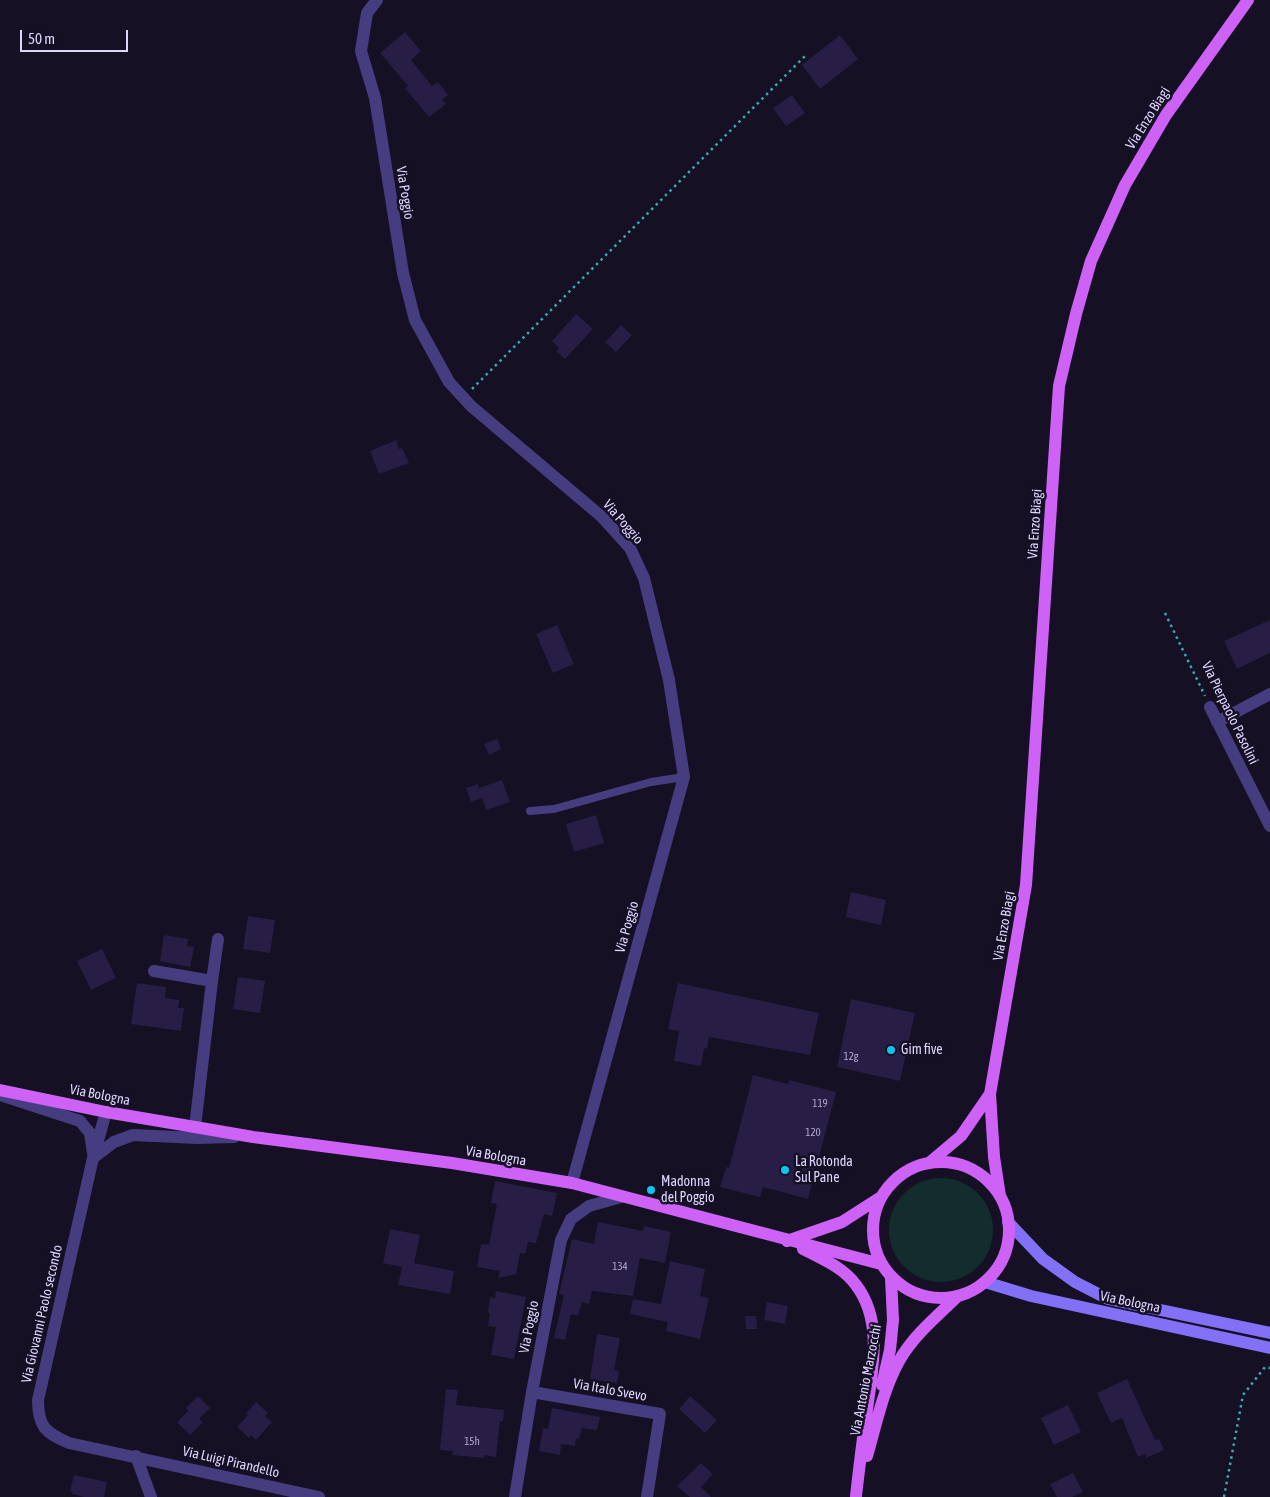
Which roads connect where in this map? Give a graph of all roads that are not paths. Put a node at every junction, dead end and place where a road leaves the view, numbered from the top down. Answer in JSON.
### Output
{"nodes":[{"id":1,"x":377,"y":0,"type":"edge"},
{"id":2,"x":1248,"y":0,"type":"edge"},
{"id":3,"x":1270,"y":694,"type":"edge"},
{"id":4,"x":1210,"y":706,"type":"road end"},
{"id":5,"x":1217,"y":722,"type":"junction"},
{"id":6,"x":684,"y":777,"type":"junction"},
{"id":7,"x":530,"y":811,"type":"dead end"},
{"id":8,"x":1270,"y":826,"type":"edge"},
{"id":9,"x":218,"y":939,"type":"dead end"},
{"id":10,"x":154,"y":971,"type":"dead end"},
{"id":11,"x":212,"y":981,"type":"junction"},
{"id":12,"x":0,"y":1090,"type":"edge"},
{"id":13,"x":990,"y":1094,"type":"junction"},
{"id":14,"x":0,"y":1095,"type":"edge"},
{"id":15,"x":106,"y":1112,"type":"junction"},
{"id":16,"x":195,"y":1127,"type":"junction"},
{"id":17,"x":253,"y":1137,"type":"junction"},
{"id":18,"x":93,"y":1158,"type":"junction"},
{"id":19,"x":929,"y":1163,"type":"junction"},
{"id":20,"x":572,"y":1184,"type":"junction"},
{"id":21,"x":1000,"y":1196,"type":"junction"},
{"id":22,"x":621,"y":1197,"type":"junction"},
{"id":23,"x":881,"y":1197,"type":"junction"},
{"id":24,"x":1008,"y":1222,"type":"junction"},
{"id":25,"x":787,"y":1241,"type":"junction"},
{"id":26,"x":881,"y":1264,"type":"junction"},
{"id":27,"x":891,"y":1278,"type":"junction"},
{"id":28,"x":985,"y":1282,"type":"junction"},
{"id":29,"x":958,"y":1296,"type":"junction"},
{"id":30,"x":1270,"y":1333,"type":"edge"},
{"id":31,"x":1270,"y":1348,"type":"edge"},
{"id":32,"x":532,"y":1392,"type":"junction"},
{"id":33,"x":136,"y":1456,"type":"junction"},
{"id":34,"x":866,"y":1458,"type":"junction"},
{"id":35,"x":303,"y":1495,"type":"edge"},
{"id":36,"x":151,"y":1497,"type":"edge"},
{"id":37,"x":319,"y":1497,"type":"edge"},
{"id":38,"x":515,"y":1497,"type":"edge"},
{"id":39,"x":647,"y":1497,"type":"edge"},
{"id":40,"x":856,"y":1497,"type":"edge"}],
"edges":[{"from":1,"to":6,"type":"street","name":"Via Poggio"},
{"from":2,"to":13,"type":"main road","name":"Via Enzo Biagi"},
{"from":3,"to":5,"type":"street"},
{"from":4,"to":5,"type":"street","name":"Via Pierpaolo Pasolini"},
{"from":5,"to":8,"type":"street","name":"Via Pierpaolo Pasolini"},
{"from":6,"to":7,"type":"lane"},
{"from":6,"to":20,"type":"street","name":"Via Poggio"},
{"from":9,"to":11,"type":"street"},
{"from":10,"to":11,"type":"street"},
{"from":11,"to":16,"type":"street"},
{"from":12,"to":15,"type":"main road","name":"Via Bologna"},
{"from":13,"to":19,"type":"main road","name":"Via Enzo Biagi"},
{"from":13,"to":21,"type":"main road","name":"Via Enzo Biagi"},
{"from":14,"to":18,"type":"street"},
{"from":15,"to":16,"type":"main road","name":"Via Bologna"},
{"from":15,"to":18,"type":"street","name":"Via Giovanni Paolo secondo"},
{"from":16,"to":17,"type":"main road","name":"Via Bologna"},
{"from":17,"to":18,"type":"street"},
{"from":17,"to":20,"type":"main road","name":"Via Bologna"},
{"from":18,"to":33,"type":"street","name":"Via Giovanni Paolo secondo"},
{"from":19,"to":21,"type":"main road","name":"Via Bologna"},
{"from":19,"to":23,"type":"main road","name":"Via Bologna"},
{"from":20,"to":22,"type":"main road","name":"Via Bologna"},
{"from":21,"to":24,"type":"main road","name":"Via Bologna"},
{"from":22,"to":25,"type":"main road","name":"Via Bologna"},
{"from":22,"to":32,"type":"street","name":"Via Poggio"},
{"from":23,"to":25,"type":"main road","name":"Via Bologna"},
{"from":23,"to":26,"type":"main road","name":"Via Bologna"},
{"from":24,"to":28,"type":"main road","name":"Via Bologna"},
{"from":24,"to":30,"type":"main road","name":"Via Bologna"},
{"from":25,"to":26,"type":"main road","name":"Via Bologna"},
{"from":25,"to":40,"type":"main road"},
{"from":26,"to":27,"type":"main road","name":"Via Bologna"},
{"from":27,"to":29,"type":"main road","name":"Via Bologna"},
{"from":27,"to":34,"type":"main road","name":"Via Antonio Marzocchi"},
{"from":28,"to":29,"type":"main road","name":"Via Bologna"},
{"from":28,"to":31,"type":"main road","name":"Via Bologna"},
{"from":29,"to":34,"type":"main road","name":"Via Antonio Marzocchi"},
{"from":32,"to":38,"type":"street","name":"Via Poggio"},
{"from":32,"to":39,"type":"street","name":"Via Italo Svevo"},
{"from":33,"to":35,"type":"street","name":"Via Luigi Pirandello"},
{"from":33,"to":36,"type":"street"},
{"from":34,"to":40,"type":"main road","name":"Via Antonio Marzocchi"},
{"from":35,"to":37,"type":"street","name":"Via Luigi Pirandello"}]}
